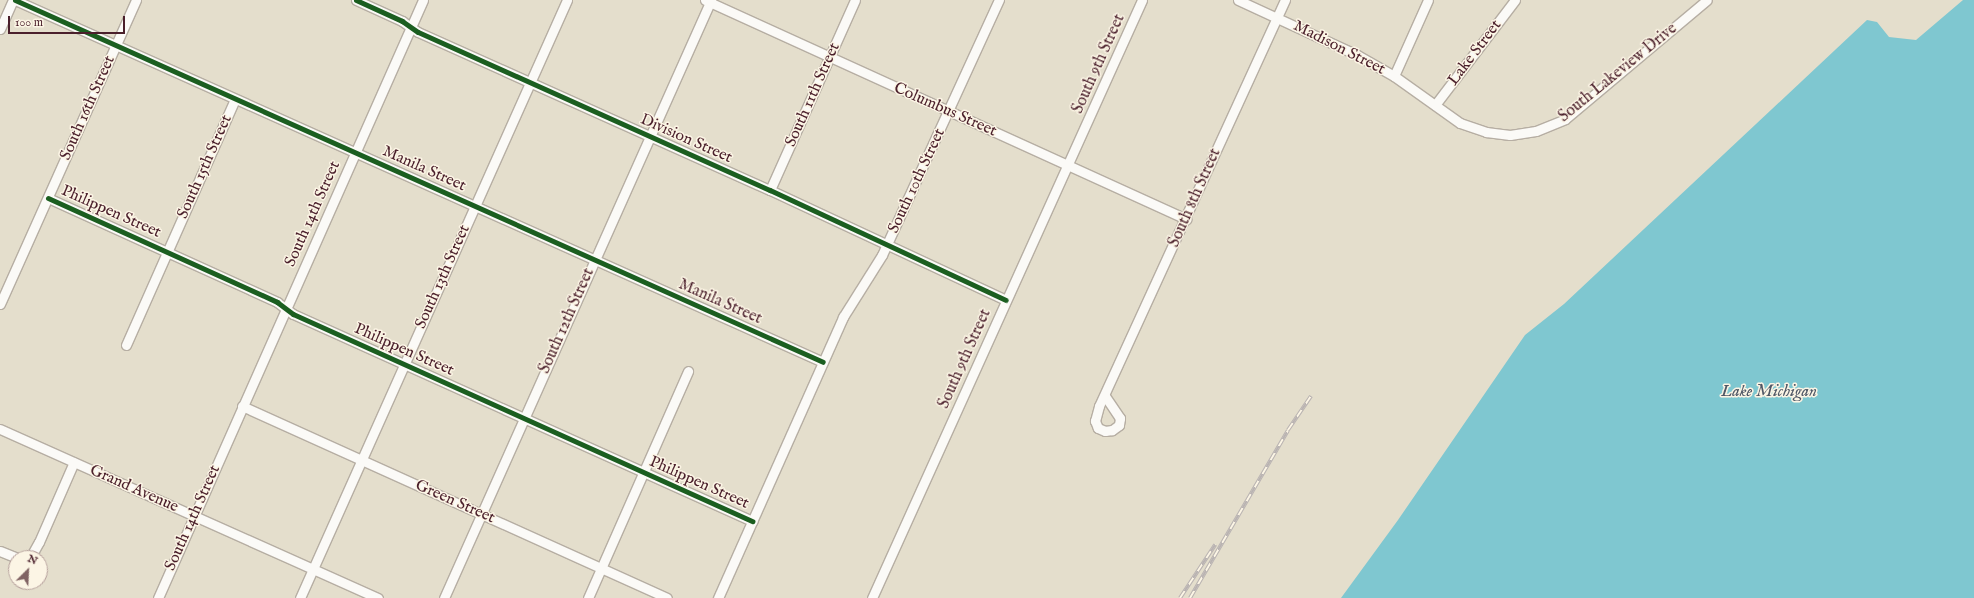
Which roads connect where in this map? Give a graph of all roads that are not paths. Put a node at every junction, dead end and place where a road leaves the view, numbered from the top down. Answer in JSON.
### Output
{"nodes":[{"id":1,"x":14,"y":0,"type":"edge"},
{"id":2,"x":136,"y":0,"type":"edge"},
{"id":3,"x":356,"y":0,"type":"edge"},
{"id":4,"x":423,"y":0,"type":"edge"},
{"id":5,"x":567,"y":0,"type":"edge"},
{"id":6,"x":855,"y":0,"type":"edge"},
{"id":7,"x":999,"y":0,"type":"edge"},
{"id":8,"x":1142,"y":0,"type":"edge"},
{"id":9,"x":1238,"y":0,"type":"edge"},
{"id":10,"x":1285,"y":0,"type":"edge"},
{"id":11,"x":1428,"y":0,"type":"edge"},
{"id":12,"x":1515,"y":0,"type":"edge"},
{"id":13,"x":1707,"y":0,"type":"edge"},
{"id":14,"x":708,"y":1,"type":"edge"},
{"id":15,"x":1277,"y":18,"type":"junction"},
{"id":16,"x":411,"y":27,"type":"junction"},
{"id":17,"x":0,"y":30,"type":"edge"},
{"id":18,"x":116,"y":45,"type":"junction"},
{"id":19,"x":829,"y":58,"type":"junction"},
{"id":20,"x":1394,"y":76,"type":"junction"},
{"id":21,"x":530,"y":83,"type":"junction"},
{"id":22,"x":235,"y":99,"type":"junction"},
{"id":23,"x":1434,"y":105,"type":"junction"},
{"id":24,"x":948,"y":111,"type":"junction"},
{"id":25,"x":649,"y":137,"type":"junction"},
{"id":26,"x":355,"y":152,"type":"junction"},
{"id":27,"x":1067,"y":165,"type":"junction"},
{"id":28,"x":770,"y":190,"type":"junction"},
{"id":29,"x":48,"y":198,"type":"junction"},
{"id":30,"x":475,"y":206,"type":"junction"},
{"id":31,"x":1186,"y":219,"type":"junction"},
{"id":32,"x":887,"y":245,"type":"junction"},
{"id":33,"x":168,"y":252,"type":"junction"},
{"id":34,"x":594,"y":260,"type":"junction"},
{"id":35,"x":1006,"y":300,"type":"junction"},
{"id":36,"x":0,"y":304,"type":"edge"},
{"id":37,"x":286,"y":308,"type":"junction"},
{"id":38,"x":126,"y":345,"type":"dead end"},
{"id":39,"x":823,"y":362,"type":"junction"},
{"id":40,"x":404,"y":365,"type":"junction"},
{"id":41,"x":688,"y":371,"type":"dead end"},
{"id":42,"x":1105,"y":396,"type":"dead end"},
{"id":43,"x":242,"y":406,"type":"junction"},
{"id":44,"x":524,"y":418,"type":"junction"},
{"id":45,"x":0,"y":429,"type":"edge"},
{"id":46,"x":362,"y":461,"type":"junction"},
{"id":47,"x":74,"y":462,"type":"junction"},
{"id":48,"x":643,"y":472,"type":"junction"},
{"id":49,"x":481,"y":514,"type":"junction"},
{"id":50,"x":194,"y":515,"type":"junction"},
{"id":51,"x":752,"y":521,"type":"junction"},
{"id":52,"x":34,"y":550,"type":"edge"},
{"id":53,"x":313,"y":568,"type":"junction"},
{"id":54,"x":602,"y":568,"type":"junction"},
{"id":55,"x":158,"y":598,"type":"edge"},
{"id":56,"x":300,"y":598,"type":"edge"},
{"id":57,"x":378,"y":598,"type":"edge"},
{"id":58,"x":444,"y":598,"type":"edge"},
{"id":59,"x":588,"y":598,"type":"edge"},
{"id":60,"x":667,"y":598,"type":"edge"},
{"id":61,"x":718,"y":598,"type":"edge"},
{"id":62,"x":872,"y":598,"type":"edge"}],
"edges":[{"from":1,"to":17,"type":"street"},
{"from":1,"to":18,"type":"street","name":"Manila Street"},
{"from":2,"to":18,"type":"street","name":"South 16th Street"},
{"from":3,"to":16,"type":"street","name":"Division Street"},
{"from":4,"to":16,"type":"street","name":"South 14th Street"},
{"from":5,"to":21,"type":"street","name":"South 13th Street"},
{"from":6,"to":19,"type":"street","name":"South 11th Street"},
{"from":7,"to":24,"type":"street","name":"South 10th Street"},
{"from":8,"to":27,"type":"street","name":"South 9th Street"},
{"from":9,"to":15,"type":"street","name":"Madison Street"},
{"from":10,"to":15,"type":"street","name":"South 8th Street"},
{"from":11,"to":20,"type":"street"},
{"from":12,"to":23,"type":"street","name":"Lake Street"},
{"from":13,"to":23,"type":"street","name":"South Lakeview Drive"},
{"from":14,"to":19,"type":"street","name":"Columbus Street"},
{"from":14,"to":25,"type":"street","name":"South 12th Street"},
{"from":15,"to":20,"type":"street","name":"Madison Street"},
{"from":15,"to":31,"type":"street","name":"South 8th Street"},
{"from":16,"to":21,"type":"street","name":"Division Street"},
{"from":16,"to":26,"type":"street","name":"South 14th Street"},
{"from":18,"to":22,"type":"street","name":"Manila Street"},
{"from":18,"to":29,"type":"street","name":"South 16th Street"},
{"from":19,"to":24,"type":"street","name":"Columbus Street"},
{"from":19,"to":28,"type":"street","name":"South 11th Street"},
{"from":20,"to":23,"type":"street","name":"Madison Street"},
{"from":21,"to":25,"type":"street","name":"Division Street"},
{"from":21,"to":30,"type":"street","name":"South 13th Street"},
{"from":22,"to":26,"type":"street","name":"Manila Street"},
{"from":22,"to":33,"type":"street","name":"South 15th Street"},
{"from":24,"to":27,"type":"street","name":"Columbus Street"},
{"from":24,"to":32,"type":"street","name":"South 10th Street"},
{"from":25,"to":28,"type":"street","name":"Division Street"},
{"from":25,"to":34,"type":"street","name":"South 12th Street"},
{"from":26,"to":30,"type":"street","name":"Manila Street"},
{"from":26,"to":37,"type":"street","name":"South 14th Street"},
{"from":27,"to":31,"type":"street","name":"Columbus Street"},
{"from":27,"to":35,"type":"street","name":"South 9th Street"},
{"from":28,"to":32,"type":"street","name":"Division Street"},
{"from":29,"to":33,"type":"street","name":"Philippen Street"},
{"from":29,"to":36,"type":"street","name":"South 16th Street"},
{"from":30,"to":34,"type":"street","name":"Manila Street"},
{"from":30,"to":40,"type":"street","name":"South 13th Street"},
{"from":31,"to":42,"type":"street","name":"South 8th Street"},
{"from":32,"to":35,"type":"street","name":"Division Street"},
{"from":32,"to":39,"type":"street","name":"South 10th Street"},
{"from":33,"to":37,"type":"street","name":"Philippen Street"},
{"from":33,"to":38,"type":"street","name":"South 15th Street"},
{"from":34,"to":39,"type":"street","name":"Manila Street"},
{"from":34,"to":44,"type":"street","name":"South 12th Street"},
{"from":35,"to":62,"type":"street","name":"South 9th Street"},
{"from":37,"to":40,"type":"street","name":"Philippen Street"},
{"from":37,"to":43,"type":"street","name":"South 14th Street"},
{"from":39,"to":51,"type":"street","name":"South 10th Street"},
{"from":40,"to":44,"type":"street","name":"Philippen Street"},
{"from":40,"to":46,"type":"street","name":"South 13th Street"},
{"from":41,"to":48,"type":"street"},
{"from":43,"to":46,"type":"street","name":"Green Street"},
{"from":43,"to":50,"type":"street","name":"South 14th Street"},
{"from":44,"to":48,"type":"street","name":"Philippen Street"},
{"from":44,"to":49,"type":"street","name":"South 12th Street"},
{"from":45,"to":47,"type":"street","name":"Grand Avenue"},
{"from":46,"to":49,"type":"street","name":"Green Street"},
{"from":46,"to":53,"type":"street","name":"South 13th Street"},
{"from":47,"to":50,"type":"street","name":"Grand Avenue"},
{"from":47,"to":52,"type":"street"},
{"from":48,"to":51,"type":"street","name":"Philippen Street"},
{"from":48,"to":54,"type":"street"},
{"from":49,"to":54,"type":"street","name":"Green Street"},
{"from":49,"to":58,"type":"street","name":"South 12th Street"},
{"from":50,"to":53,"type":"street","name":"Grand Avenue"},
{"from":50,"to":55,"type":"street","name":"South 14th Street"},
{"from":51,"to":61,"type":"street","name":"South 10th Street"},
{"from":53,"to":56,"type":"street","name":"South 13th Street"},
{"from":53,"to":57,"type":"street","name":"Grand Avenue"},
{"from":54,"to":59,"type":"street"},
{"from":54,"to":60,"type":"street","name":"Green Street"}]}
